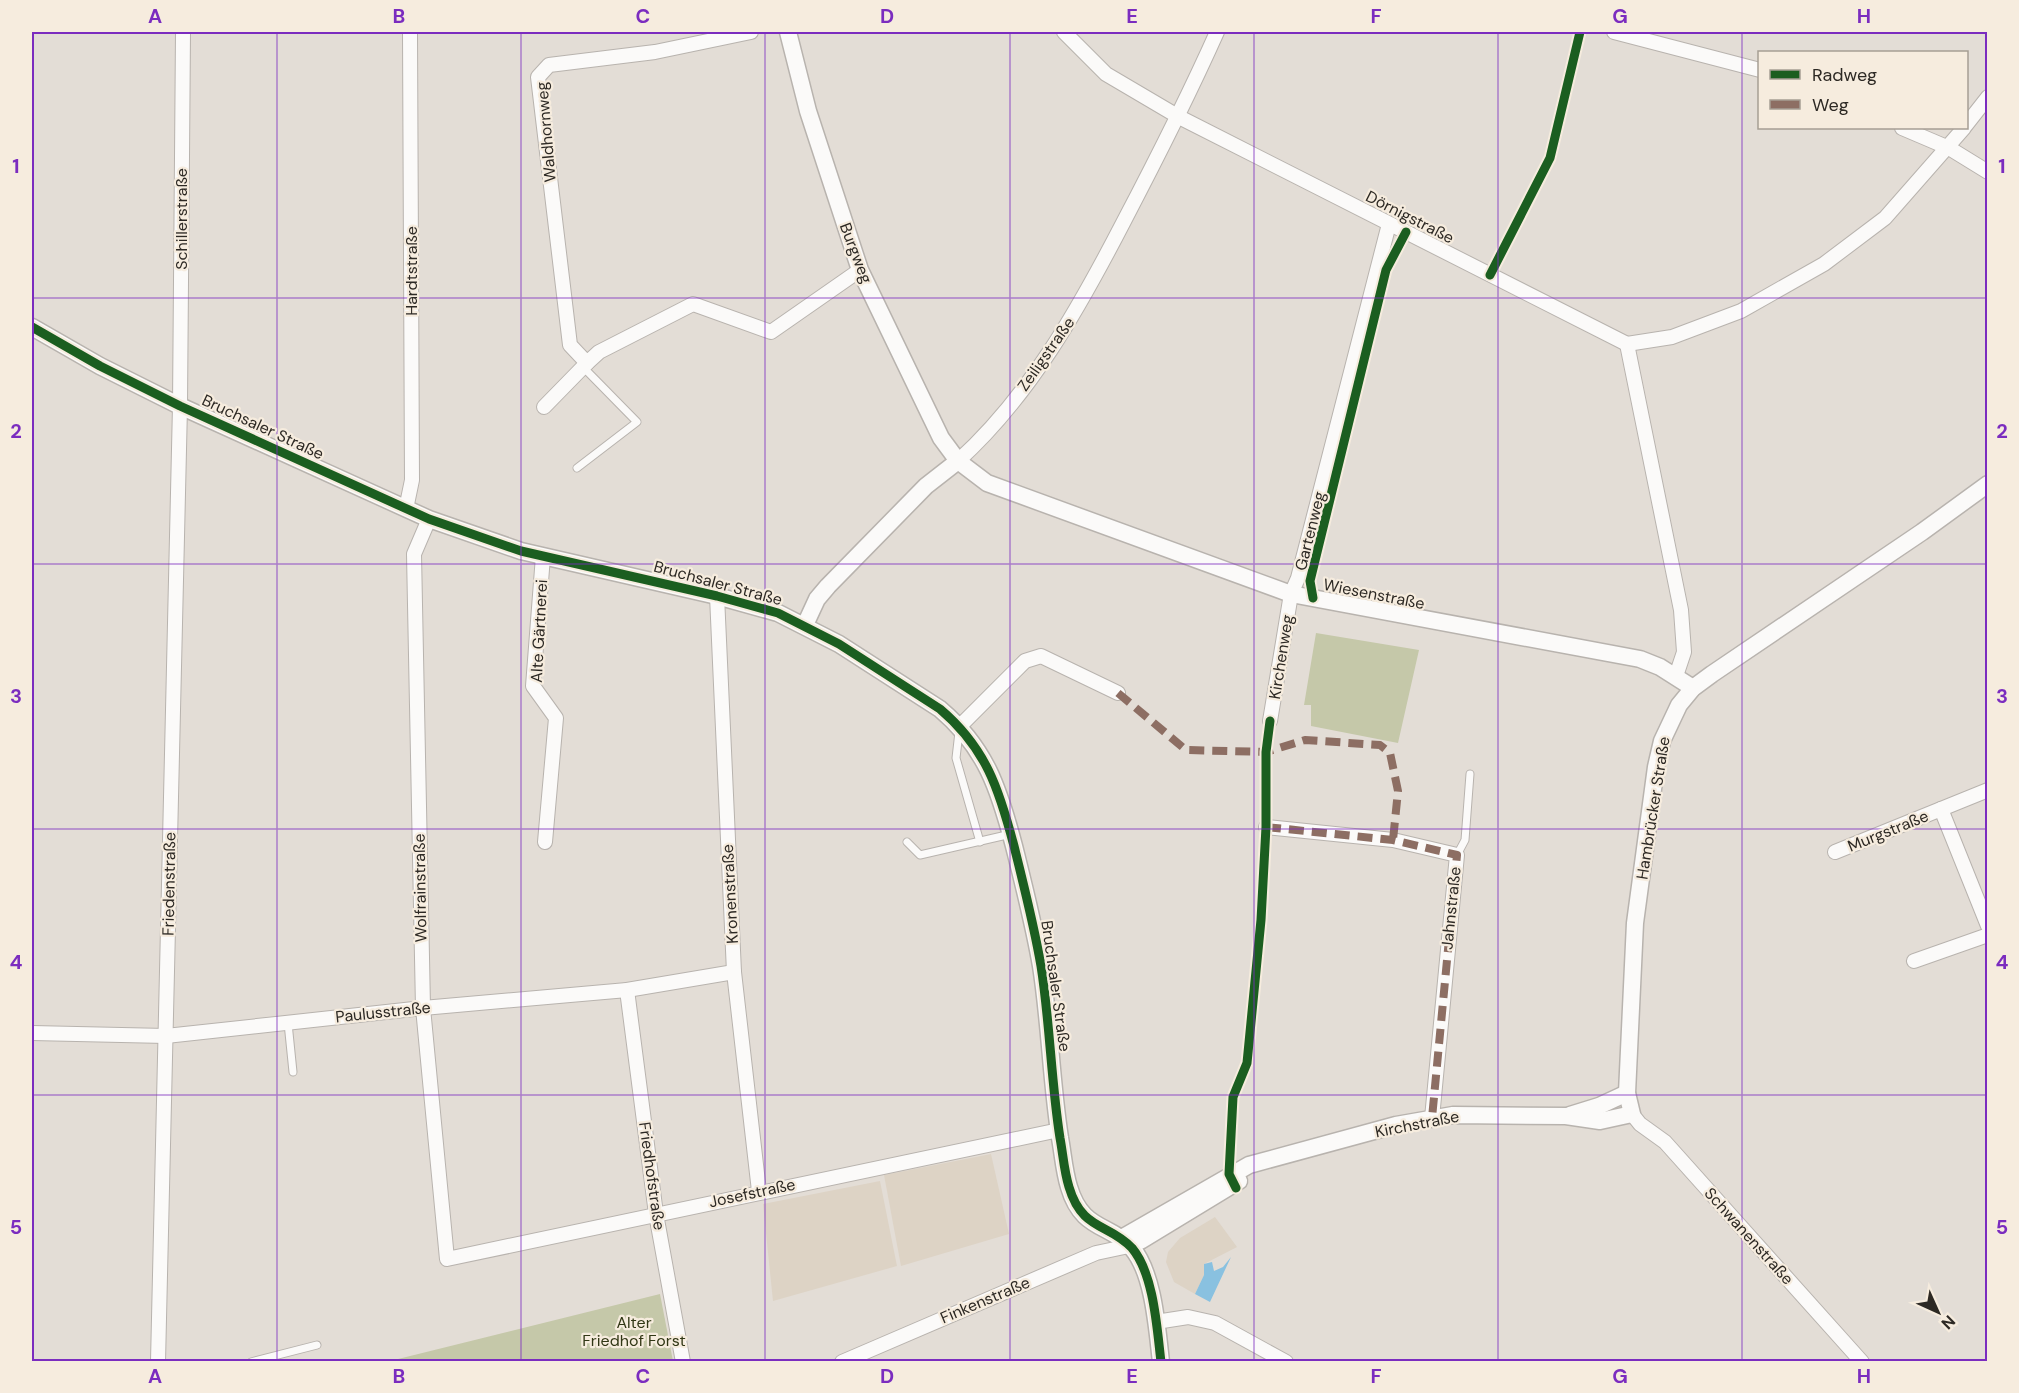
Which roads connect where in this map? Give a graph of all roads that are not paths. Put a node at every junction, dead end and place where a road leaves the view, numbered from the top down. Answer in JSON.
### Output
{"nodes":[{"id":1,"x":183,"y":32,"type":"edge"},
{"id":2,"x":410,"y":32,"type":"edge"},
{"id":3,"x":751,"y":32,"type":"edge"},
{"id":4,"x":788,"y":32,"type":"edge"},
{"id":5,"x":1064,"y":32,"type":"edge"},
{"id":6,"x":1217,"y":32,"type":"edge"},
{"id":7,"x":1614,"y":32,"type":"edge"},
{"id":8,"x":1758,"y":69,"type":"edge"},
{"id":9,"x":1988,"y":97,"type":"edge"},
{"id":10,"x":1179,"y":117,"type":"junction"},
{"id":11,"x":1968,"y":122,"type":"edge"},
{"id":12,"x":1904,"y":129,"type":"edge"},
{"id":13,"x":1963,"y":129,"type":"edge"},
{"id":14,"x":1949,"y":148,"type":"junction"},
{"id":15,"x":1988,"y":172,"type":"edge"},
{"id":16,"x":1389,"y":224,"type":"junction"},
{"id":17,"x":860,"y":270,"type":"junction"},
{"id":18,"x":32,"y":327,"type":"edge"},
{"id":19,"x":1627,"y":344,"type":"junction"},
{"id":20,"x":585,"y":365,"type":"junction"},
{"id":21,"x":180,"y":406,"type":"junction"},
{"id":22,"x":544,"y":407,"type":"dead end"},
{"id":23,"x":958,"y":461,"type":"junction"},
{"id":24,"x":577,"y":468,"type":"dead end"},
{"id":25,"x":1988,"y":484,"type":"edge"},
{"id":26,"x":406,"y":509,"type":"junction"},
{"id":27,"x":429,"y":519,"type":"junction"},
{"id":28,"x":543,"y":556,"type":"junction"},
{"id":29,"x":1291,"y":594,"type":"junction"},
{"id":30,"x":717,"y":596,"type":"junction"},
{"id":31,"x":805,"y":625,"type":"junction"},
{"id":32,"x":1676,"y":676,"type":"junction"},
{"id":33,"x":1693,"y":688,"type":"junction"},
{"id":34,"x":1118,"y":693,"type":"dead end"},
{"id":35,"x":1270,"y":721,"type":"dead end"},
{"id":36,"x":960,"y":726,"type":"junction"},
{"id":37,"x":1470,"y":774,"type":"dead end"},
{"id":38,"x":1988,"y":790,"type":"edge"},
{"id":39,"x":1941,"y":809,"type":"junction"},
{"id":40,"x":1266,"y":827,"type":"dead end"},
{"id":41,"x":1011,"y":834,"type":"junction"},
{"id":42,"x":545,"y":842,"type":"dead end"},
{"id":43,"x":907,"y":842,"type":"dead end"},
{"id":44,"x":980,"y":842,"type":"junction"},
{"id":45,"x":1835,"y":852,"type":"dead end"},
{"id":46,"x":1457,"y":855,"type":"junction"},
{"id":47,"x":1988,"y":926,"type":"edge"},
{"id":48,"x":1988,"y":935,"type":"edge"},
{"id":49,"x":1914,"y":961,"type":"dead end"},
{"id":50,"x":734,"y":972,"type":"junction"},
{"id":51,"x":627,"y":990,"type":"junction"},
{"id":52,"x":423,"y":1008,"type":"junction"},
{"id":53,"x":288,"y":1023,"type":"junction"},
{"id":54,"x":32,"y":1034,"type":"edge"},
{"id":55,"x":166,"y":1036,"type":"junction"},
{"id":56,"x":293,"y":1072,"type":"dead end"},
{"id":57,"x":1627,"y":1093,"type":"junction"},
{"id":58,"x":1632,"y":1114,"type":"junction"},
{"id":59,"x":1566,"y":1116,"type":"junction"},
{"id":60,"x":1432,"y":1118,"type":"junction"},
{"id":61,"x":1059,"y":1130,"type":"junction"},
{"id":62,"x":759,"y":1191,"type":"junction"},
{"id":63,"x":656,"y":1214,"type":"junction"},
{"id":64,"x":1124,"y":1242,"type":"junction"},
{"id":65,"x":447,"y":1259,"type":"joint"},
{"id":66,"x":1156,"y":1322,"type":"junction"},
{"id":67,"x":317,"y":1345,"type":"dead end"},
{"id":68,"x":158,"y":1362,"type":"edge"},
{"id":69,"x":250,"y":1362,"type":"edge"},
{"id":70,"x":683,"y":1362,"type":"edge"},
{"id":71,"x":842,"y":1362,"type":"edge"},
{"id":72,"x":1161,"y":1362,"type":"edge"},
{"id":73,"x":1286,"y":1362,"type":"edge"},
{"id":74,"x":1862,"y":1362,"type":"edge"}],
"edges":[{"from":1,"to":21,"type":"street","name":"Schillerstraße"},
{"from":2,"to":26,"type":"street","name":"Hardtstraße"},
{"from":3,"to":20,"type":"street","name":"Waldhornweg"},
{"from":4,"to":17,"type":"street","name":"Burgweg"},
{"from":5,"to":10,"type":"street","name":"Dörnigstraße"},
{"from":6,"to":10,"type":"street","name":"Zeiligstraße"},
{"from":7,"to":8,"type":"street"},
{"from":9,"to":11,"type":"street"},
{"from":10,"to":16,"type":"street","name":"Dörnigstraße"},
{"from":10,"to":23,"type":"street","name":"Zeiligstraße"},
{"from":12,"to":14,"type":"street"},
{"from":13,"to":14,"type":"street"},
{"from":14,"to":15,"type":"street"},
{"from":14,"to":19,"type":"street"},
{"from":16,"to":19,"type":"street","name":"Dörnigstraße"},
{"from":16,"to":29,"type":"street","name":"Gartenweg"},
{"from":17,"to":20,"type":"street"},
{"from":17,"to":23,"type":"street","name":"Burgweg"},
{"from":18,"to":21,"type":"street","name":"Bruchsaler Straße"},
{"from":19,"to":32,"type":"street"},
{"from":20,"to":22,"type":"street"},
{"from":20,"to":24,"type":"lane"},
{"from":21,"to":26,"type":"street","name":"Bruchsaler Straße"},
{"from":21,"to":55,"type":"street","name":"Friedenstraße"},
{"from":23,"to":29,"type":"street","name":"Wiesenstraße"},
{"from":23,"to":31,"type":"street","name":"Zeiligstraße"},
{"from":25,"to":33,"type":"street","name":"Hambrücker Straße"},
{"from":26,"to":27,"type":"street","name":"Bruchsaler Straße"},
{"from":27,"to":28,"type":"street","name":"Bruchsaler Straße"},
{"from":27,"to":52,"type":"street","name":"Wolfrainstraße"},
{"from":28,"to":30,"type":"street","name":"Bruchsaler Straße"},
{"from":28,"to":42,"type":"street","name":"Alte Gärtnerei"},
{"from":29,"to":32,"type":"street","name":"Wiesenstraße"},
{"from":29,"to":35,"type":"street","name":"Kirchenweg"},
{"from":30,"to":31,"type":"street","name":"Bruchsaler Straße"},
{"from":30,"to":50,"type":"street","name":"Kronenstraße"},
{"from":31,"to":36,"type":"street","name":"Bruchsaler Straße"},
{"from":32,"to":33,"type":"street","name":"Wiesenstraße"},
{"from":33,"to":57,"type":"street","name":"Hambrücker Straße"},
{"from":34,"to":36,"type":"street"},
{"from":36,"to":41,"type":"street","name":"Bruchsaler Straße"},
{"from":36,"to":44,"type":"lane"},
{"from":37,"to":46,"type":"lane"},
{"from":38,"to":39,"type":"street","name":"Murgstraße"},
{"from":39,"to":45,"type":"street","name":"Murgstraße"},
{"from":39,"to":47,"type":"street","name":"Murgstraße"},
{"from":40,"to":46,"type":"street","name":"Jahnstraße"},
{"from":41,"to":44,"type":"lane"},
{"from":41,"to":61,"type":"street","name":"Bruchsaler Straße"},
{"from":43,"to":44,"type":"lane"},
{"from":46,"to":60,"type":"street","name":"Jahnstraße"},
{"from":48,"to":49,"type":"street"},
{"from":50,"to":51,"type":"street","name":"Paulusstraße"},
{"from":50,"to":62,"type":"street","name":"Kronenstraße"},
{"from":51,"to":52,"type":"street","name":"Paulusstraße"},
{"from":51,"to":63,"type":"street","name":"Friedhofstraße"},
{"from":52,"to":53,"type":"street","name":"Paulusstraße"},
{"from":52,"to":65,"type":"street","name":"Wolfrainstraße"},
{"from":53,"to":55,"type":"street","name":"Paulusstraße"},
{"from":53,"to":56,"type":"lane"},
{"from":54,"to":55,"type":"street","name":"Paulusstraße"},
{"from":55,"to":68,"type":"street","name":"Friedenstraße"},
{"from":57,"to":58,"type":"street","name":"Hambrücker Straße"},
{"from":57,"to":59,"type":"street","name":"Kirchstraße"},
{"from":58,"to":59,"type":"street","name":"Kirchstraße"},
{"from":58,"to":74,"type":"street","name":"Schwanenstraße"},
{"from":59,"to":60,"type":"street","name":"Kirchstraße"},
{"from":60,"to":64,"type":"street","name":"Kirchstraße"},
{"from":61,"to":62,"type":"street","name":"Josefstraße"},
{"from":61,"to":64,"type":"street","name":"Bruchsaler Straße"},
{"from":62,"to":63,"type":"street","name":"Josefstraße"},
{"from":63,"to":65,"type":"street","name":"Josefstraße"},
{"from":63,"to":70,"type":"street","name":"Friedhofstraße"},
{"from":64,"to":66,"type":"street"},
{"from":64,"to":71,"type":"street","name":"Finkenstraße"},
{"from":66,"to":72,"type":"street"},
{"from":66,"to":73,"type":"street"},
{"from":67,"to":69,"type":"lane"}]}
